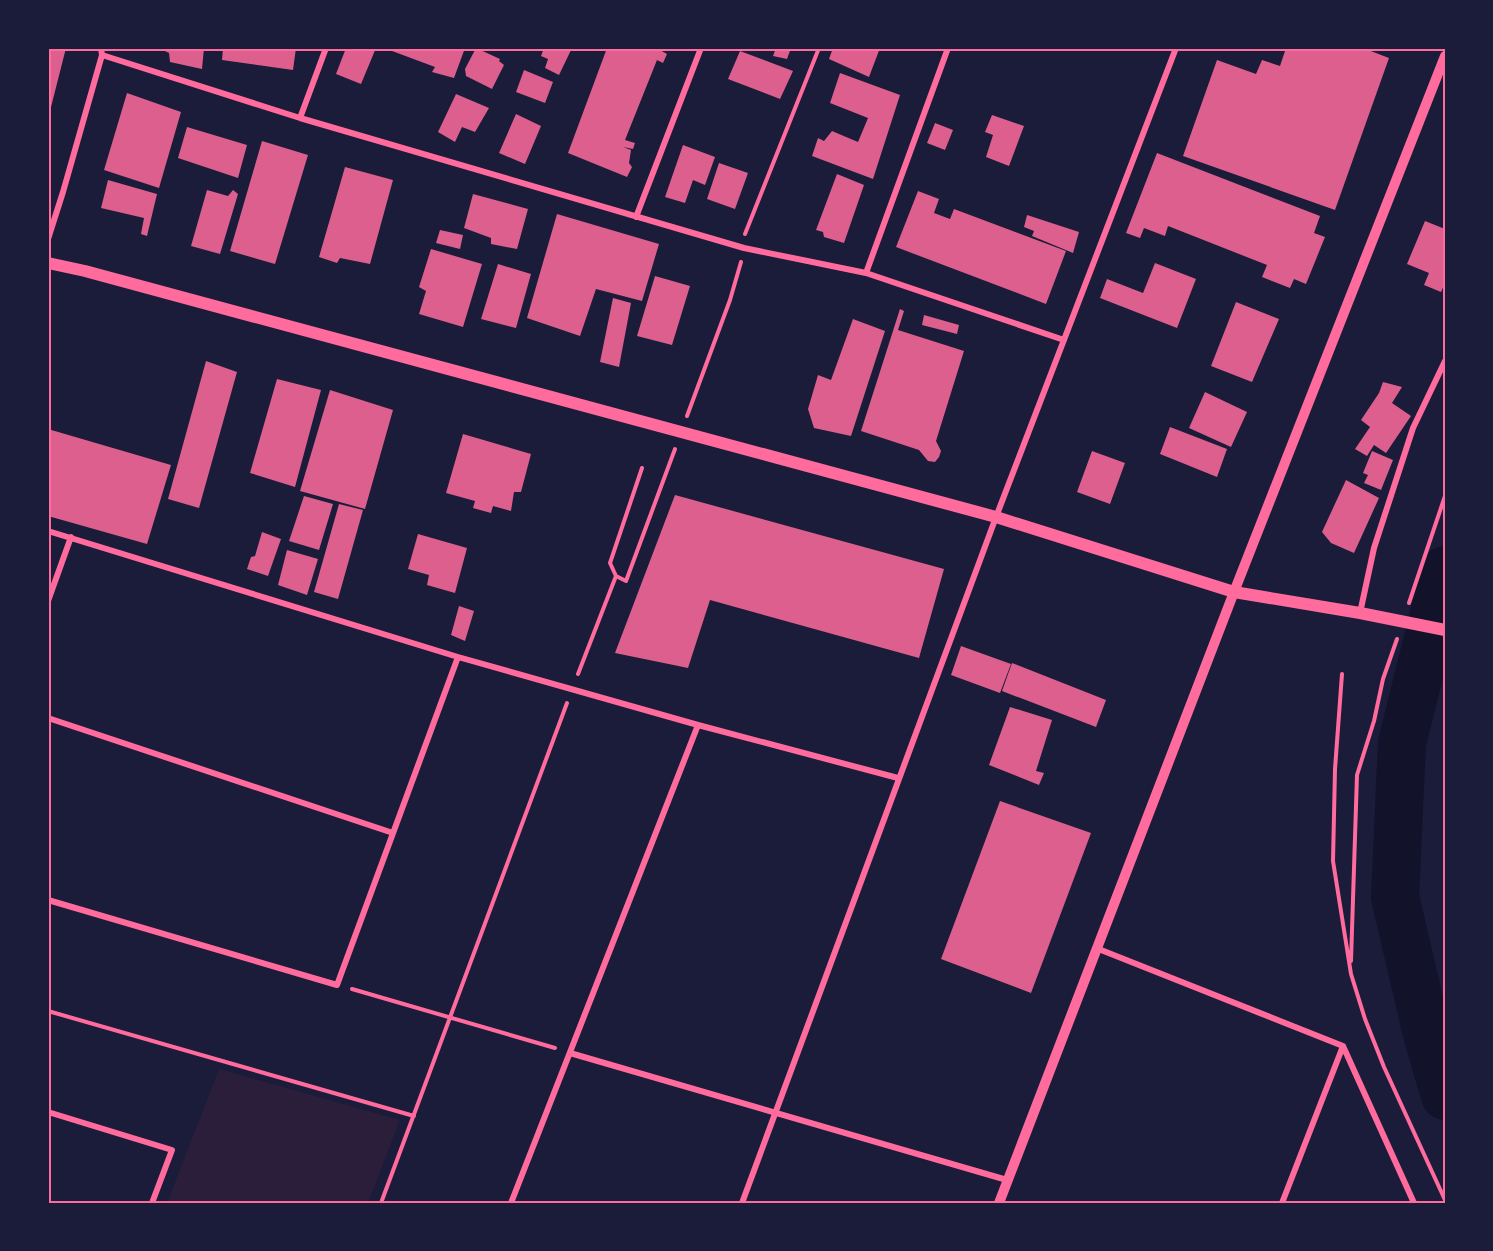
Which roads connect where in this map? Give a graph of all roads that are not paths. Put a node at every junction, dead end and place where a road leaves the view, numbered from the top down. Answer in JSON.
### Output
{"nodes":[{"id":1,"x":326,"y":48,"type":"edge"},
{"id":2,"x":701,"y":48,"type":"edge"},
{"id":3,"x":948,"y":48,"type":"edge"},
{"id":4,"x":1176,"y":48,"type":"edge"},
{"id":5,"x":101,"y":51,"type":"edge"},
{"id":6,"x":1445,"y":56,"type":"edge"},
{"id":7,"x":300,"y":118,"type":"junction"},
{"id":8,"x":636,"y":217,"type":"junction"},
{"id":9,"x":48,"y":239,"type":"edge"},
{"id":10,"x":48,"y":263,"type":"edge"},
{"id":11,"x":866,"y":273,"type":"junction"},
{"id":12,"x":1064,"y":340,"type":"junction"},
{"id":13,"x":1445,"y":361,"type":"edge"},
{"id":14,"x":996,"y":517,"type":"junction"},
{"id":15,"x":48,"y":531,"type":"edge"},
{"id":16,"x":71,"y":537,"type":"junction"},
{"id":17,"x":1234,"y":592,"type":"junction"},
{"id":18,"x":48,"y":601,"type":"edge"},
{"id":19,"x":1366,"y":614,"type":"junction"},
{"id":20,"x":1445,"y":630,"type":"edge"},
{"id":21,"x":458,"y":657,"type":"junction"},
{"id":22,"x":48,"y":718,"type":"edge"},
{"id":23,"x":698,"y":725,"type":"junction"},
{"id":24,"x":898,"y":778,"type":"junction"},
{"id":25,"x":393,"y":833,"type":"junction"},
{"id":26,"x":48,"y":900,"type":"edge"},
{"id":27,"x":1096,"y":948,"type":"junction"},
{"id":28,"x":1343,"y":1047,"type":"junction"},
{"id":29,"x":570,"y":1053,"type":"junction"},
{"id":30,"x":48,"y":1112,"type":"edge"},
{"id":31,"x":775,"y":1114,"type":"junction"},
{"id":32,"x":1007,"y":1180,"type":"junction"},
{"id":33,"x":152,"y":1203,"type":"edge"},
{"id":34,"x":511,"y":1203,"type":"edge"},
{"id":35,"x":742,"y":1203,"type":"edge"},
{"id":36,"x":999,"y":1203,"type":"edge"},
{"id":37,"x":1282,"y":1203,"type":"edge"},
{"id":38,"x":1414,"y":1203,"type":"edge"}],
"edges":[{"from":1,"to":7,"type":"street"},
{"from":2,"to":8,"type":"street"},
{"from":3,"to":11,"type":"street"},
{"from":4,"to":12,"type":"street"},
{"from":5,"to":7,"type":"street"},
{"from":5,"to":9,"type":"street"},
{"from":6,"to":17,"type":"street"},
{"from":7,"to":8,"type":"street"},
{"from":8,"to":11,"type":"street"},
{"from":10,"to":14,"type":"main road"},
{"from":11,"to":12,"type":"street"},
{"from":12,"to":14,"type":"street"},
{"from":13,"to":19,"type":"street"},
{"from":14,"to":17,"type":"main road"},
{"from":14,"to":24,"type":"street"},
{"from":15,"to":16,"type":"street"},
{"from":16,"to":18,"type":"street"},
{"from":16,"to":21,"type":"street"},
{"from":17,"to":19,"type":"main road"},
{"from":17,"to":27,"type":"street"},
{"from":19,"to":20,"type":"main road"},
{"from":21,"to":23,"type":"street"},
{"from":21,"to":25,"type":"street"},
{"from":22,"to":25,"type":"street"},
{"from":23,"to":24,"type":"street"},
{"from":23,"to":29,"type":"street"},
{"from":24,"to":31,"type":"street"},
{"from":25,"to":26,"type":"street"},
{"from":27,"to":28,"type":"street"},
{"from":27,"to":32,"type":"street"},
{"from":28,"to":37,"type":"street"},
{"from":28,"to":38,"type":"street"},
{"from":29,"to":31,"type":"street"},
{"from":29,"to":34,"type":"street"},
{"from":30,"to":33,"type":"street"},
{"from":31,"to":32,"type":"street"},
{"from":31,"to":35,"type":"street"},
{"from":32,"to":36,"type":"street"}]}
